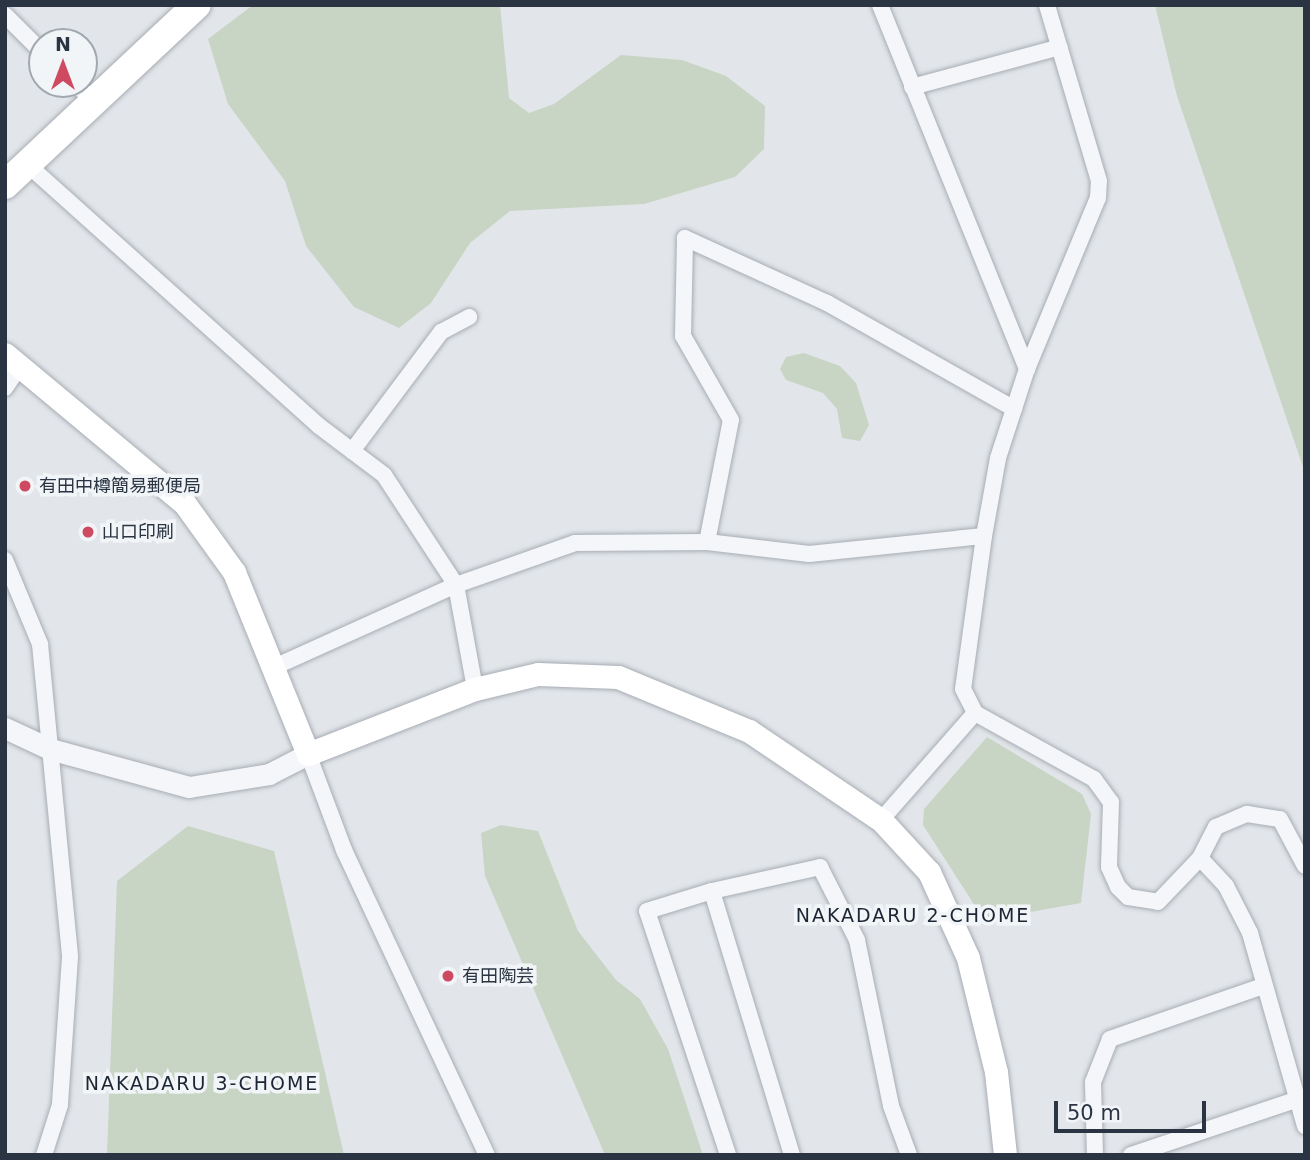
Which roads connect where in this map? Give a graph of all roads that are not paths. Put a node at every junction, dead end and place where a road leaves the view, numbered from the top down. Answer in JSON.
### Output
{"nodes":[{"id":1,"x":197,"y":5,"type":"edge"},
{"id":2,"x":880,"y":5,"type":"edge"},
{"id":3,"x":1048,"y":5,"type":"edge"},
{"id":4,"x":5,"y":15,"type":"edge"},
{"id":5,"x":28,"y":37,"type":"edge"},
{"id":6,"x":1060,"y":47,"type":"junction"},
{"id":7,"x":98,"y":83,"type":"edge"},
{"id":8,"x":912,"y":87,"type":"junction"},
{"id":9,"x":81,"y":98,"type":"edge"},
{"id":10,"x":27,"y":164,"type":"junction"},
{"id":11,"x":5,"y":185,"type":"edge"},
{"id":12,"x":469,"y":317,"type":"dead end"},
{"id":13,"x":12,"y":361,"type":"edge"},
{"id":14,"x":1027,"y":369,"type":"junction"},
{"id":15,"x":5,"y":388,"type":"edge"},
{"id":16,"x":1014,"y":409,"type":"junction"},
{"id":17,"x":352,"y":451,"type":"junction"},
{"id":18,"x":984,"y":536,"type":"junction"},
{"id":19,"x":707,"y":542,"type":"junction"},
{"id":20,"x":5,"y":560,"type":"edge"},
{"id":21,"x":456,"y":585,"type":"junction"},
{"id":22,"x":272,"y":668,"type":"junction"},
{"id":23,"x":475,"y":689,"type":"junction"},
{"id":24,"x":975,"y":713,"type":"junction"},
{"id":25,"x":5,"y":728,"type":"edge"},
{"id":26,"x":50,"y":749,"type":"junction"},
{"id":27,"x":308,"y":754,"type":"junction"},
{"id":28,"x":880,"y":820,"type":"junction"},
{"id":29,"x":1200,"y":858,"type":"junction"},
{"id":30,"x":1305,"y":866,"type":"edge"},
{"id":31,"x":712,"y":891,"type":"junction"},
{"id":32,"x":1263,"y":986,"type":"junction"},
{"id":33,"x":1298,"y":1099,"type":"junction"},
{"id":34,"x":1305,"y":1126,"type":"edge"},
{"id":35,"x":44,"y":1155,"type":"edge"},
{"id":36,"x":487,"y":1155,"type":"edge"},
{"id":37,"x":728,"y":1155,"type":"edge"},
{"id":38,"x":792,"y":1155,"type":"edge"},
{"id":39,"x":909,"y":1155,"type":"edge"},
{"id":40,"x":1005,"y":1155,"type":"edge"},
{"id":41,"x":1095,"y":1155,"type":"edge"},
{"id":42,"x":1131,"y":1155,"type":"edge"}],
"edges":[{"from":1,"to":7,"type":"highway"},
{"from":2,"to":8,"type":"street"},
{"from":3,"to":6,"type":"street"},
{"from":4,"to":5,"type":"street"},
{"from":6,"to":8,"type":"street"},
{"from":6,"to":14,"type":"street"},
{"from":8,"to":14,"type":"street"},
{"from":9,"to":10,"type":"highway"},
{"from":10,"to":11,"type":"highway"},
{"from":10,"to":17,"type":"street"},
{"from":12,"to":17,"type":"street"},
{"from":13,"to":15,"type":"street"},
{"from":13,"to":22,"type":"main road"},
{"from":14,"to":16,"type":"street"},
{"from":16,"to":18,"type":"street"},
{"from":16,"to":19,"type":"street"},
{"from":17,"to":21,"type":"street"},
{"from":18,"to":19,"type":"street"},
{"from":18,"to":24,"type":"street"},
{"from":19,"to":21,"type":"street"},
{"from":20,"to":26,"type":"street"},
{"from":21,"to":22,"type":"street"},
{"from":21,"to":23,"type":"street"},
{"from":22,"to":27,"type":"main road"},
{"from":23,"to":27,"type":"main road"},
{"from":23,"to":28,"type":"main road"},
{"from":24,"to":28,"type":"street"},
{"from":24,"to":29,"type":"street"},
{"from":25,"to":26,"type":"street"},
{"from":26,"to":27,"type":"street"},
{"from":26,"to":35,"type":"street"},
{"from":27,"to":36,"type":"street"},
{"from":28,"to":40,"type":"main road"},
{"from":29,"to":30,"type":"street"},
{"from":29,"to":32,"type":"street"},
{"from":31,"to":37,"type":"street"},
{"from":31,"to":38,"type":"street"},
{"from":31,"to":39,"type":"street"},
{"from":32,"to":33,"type":"street"},
{"from":32,"to":41,"type":"street"},
{"from":33,"to":34,"type":"street"},
{"from":33,"to":42,"type":"street"}]}
